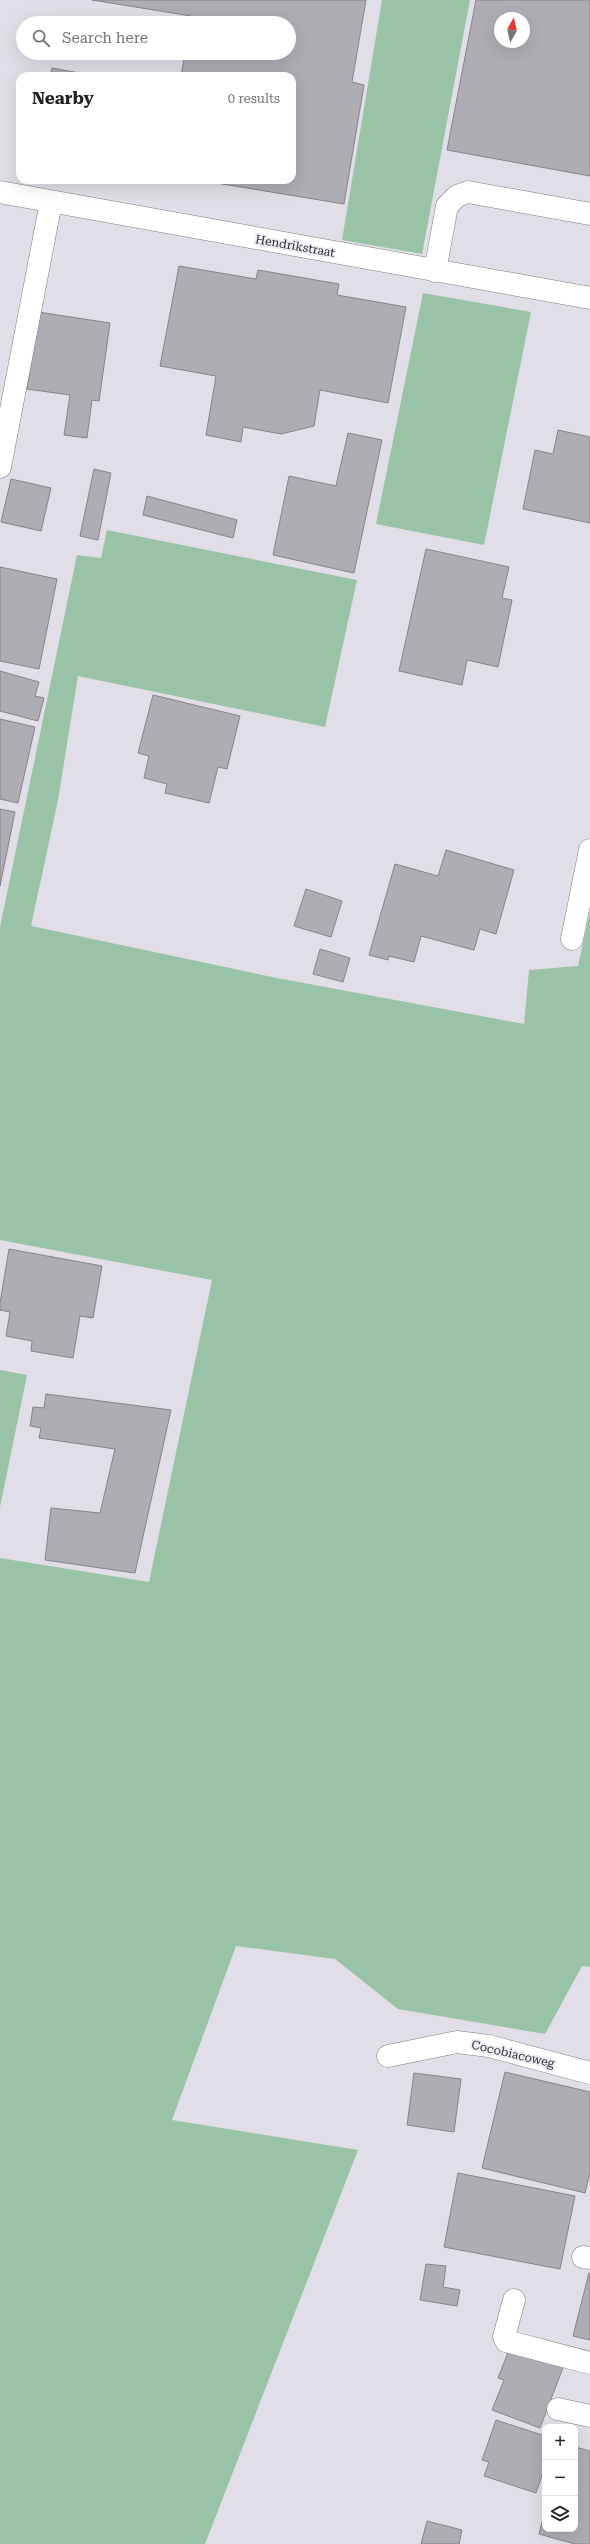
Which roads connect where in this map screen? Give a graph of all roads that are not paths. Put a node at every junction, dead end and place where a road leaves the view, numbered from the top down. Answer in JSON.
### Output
{"nodes":[{"id":1,"x":0,"y":192,"type":"edge"},
{"id":2,"x":51,"y":202,"type":"junction"},
{"id":3,"x":590,"y":214,"type":"edge"},
{"id":4,"x":435,"y":271,"type":"junction"},
{"id":5,"x":590,"y":298,"type":"edge"},
{"id":6,"x":0,"y":467,"type":"edge"},
{"id":7,"x":590,"y":850,"type":"edge"},
{"id":8,"x":572,"y":938,"type":"dead end"},
{"id":9,"x":388,"y":2056,"type":"dead end"},
{"id":10,"x":590,"y":2073,"type":"edge"},
{"id":11,"x":514,"y":2300,"type":"dead end"},
{"id":12,"x":590,"y":2363,"type":"edge"},
{"id":13,"x":558,"y":2409,"type":"dead end"},
{"id":14,"x":590,"y":2416,"type":"edge"}],
"edges":[{"from":1,"to":2,"type":"street","name":"Hendrikstraat"},
{"from":2,"to":4,"type":"street","name":"Hendrikstraat"},
{"from":2,"to":6,"type":"street"},
{"from":3,"to":4,"type":"street"},
{"from":4,"to":5,"type":"street","name":"Hendrikstraat"},
{"from":7,"to":8,"type":"street"},
{"from":9,"to":10,"type":"street","name":"Cocobiacoweg"},
{"from":11,"to":12,"type":"street"},
{"from":13,"to":14,"type":"street"}]}
